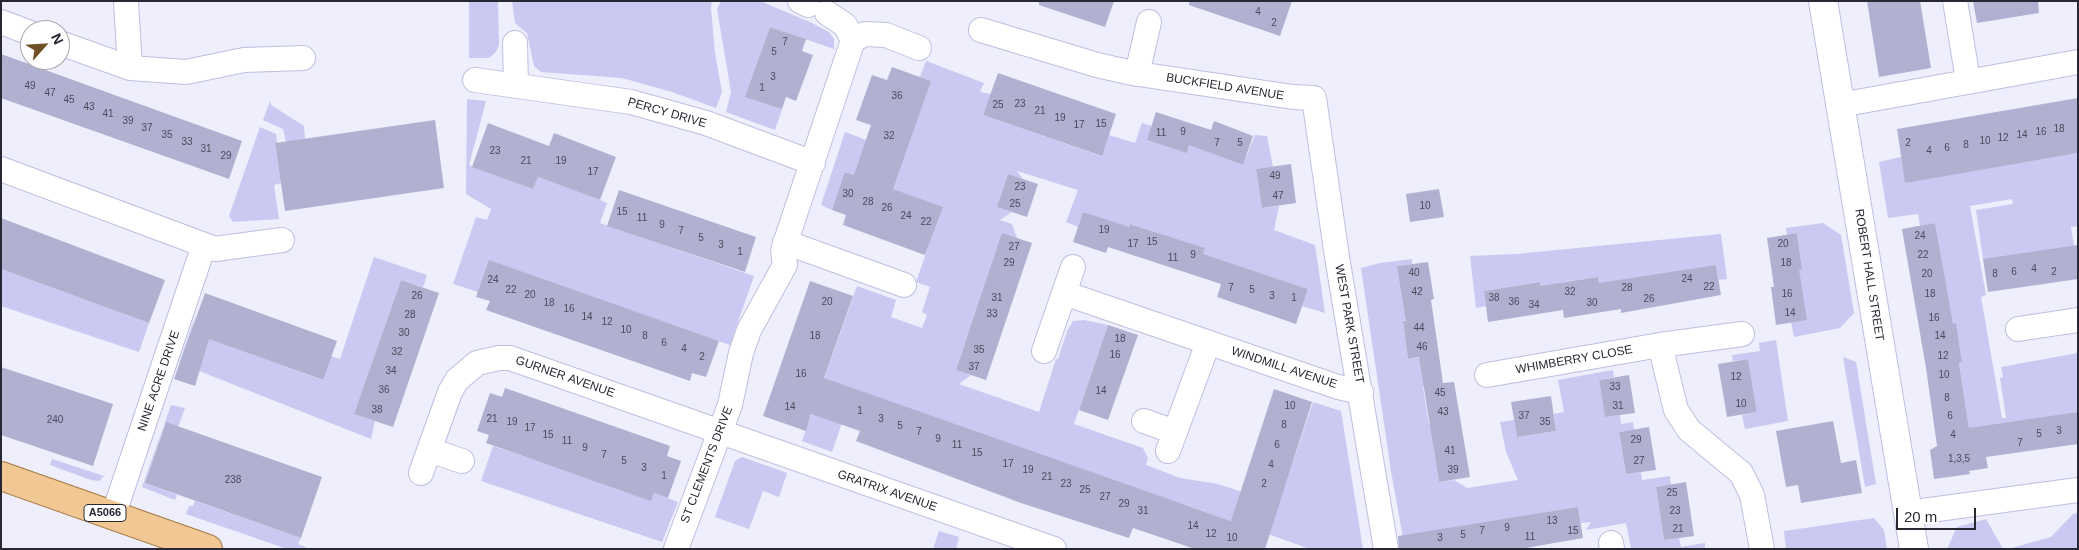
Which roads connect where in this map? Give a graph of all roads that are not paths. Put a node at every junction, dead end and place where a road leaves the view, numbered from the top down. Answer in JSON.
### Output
{"nodes":[{"id":1,"x":126,"y":1,"type":"edge"},
{"id":2,"x":1823,"y":1,"type":"edge"},
{"id":3,"x":1955,"y":1,"type":"edge"},
{"id":4,"x":812,"y":6,"type":"edge"},
{"id":5,"x":1,"y":22,"type":"edge"},
{"id":6,"x":1149,"y":22,"type":"dead end"},
{"id":7,"x":20,"y":29,"type":"edge"},
{"id":8,"x":981,"y":30,"type":"dead end"},
{"id":9,"x":853,"y":40,"type":"junction"},
{"id":10,"x":515,"y":43,"type":"dead end"},
{"id":11,"x":70,"y":47,"type":"edge"},
{"id":12,"x":919,"y":48,"type":"dead end"},
{"id":13,"x":304,"y":58,"type":"dead end"},
{"id":14,"x":2078,"y":62,"type":"edge"},
{"id":15,"x":130,"y":68,"type":"junction"},
{"id":16,"x":1137,"y":74,"type":"junction"},
{"id":17,"x":476,"y":80,"type":"dead end"},
{"id":18,"x":1968,"y":80,"type":"junction"},
{"id":19,"x":516,"y":84,"type":"junction"},
{"id":20,"x":1314,"y":98,"type":"joint"},
{"id":21,"x":1840,"y":105,"type":"junction"},
{"id":22,"x":813,"y":163,"type":"junction"},
{"id":23,"x":1,"y":169,"type":"edge"},
{"id":24,"x":282,"y":240,"type":"dead end"},
{"id":25,"x":785,"y":242,"type":"junction"},
{"id":26,"x":204,"y":245,"type":"junction"},
{"id":27,"x":1073,"y":267,"type":"dead end"},
{"id":28,"x":904,"y":285,"type":"dead end"},
{"id":29,"x":1064,"y":293,"type":"junction"},
{"id":30,"x":2078,"y":320,"type":"edge"},
{"id":31,"x":2018,"y":329,"type":"dead end"},
{"id":32,"x":1742,"y":334,"type":"dead end"},
{"id":33,"x":1208,"y":343,"type":"junction"},
{"id":34,"x":1660,"y":345,"type":"junction"},
{"id":35,"x":1044,"y":351,"type":"dead end"},
{"id":36,"x":1487,"y":375,"type":"dead end"},
{"id":37,"x":1361,"y":392,"type":"junction"},
{"id":38,"x":1144,"y":421,"type":"dead end"},
{"id":39,"x":720,"y":432,"type":"junction"},
{"id":40,"x":429,"y":450,"type":"junction"},
{"id":41,"x":462,"y":461,"type":"dead end"},
{"id":42,"x":421,"y":473,"type":"dead end"},
{"id":43,"x":1,"y":476,"type":"edge"},
{"id":44,"x":2078,"y":490,"type":"edge"},
{"id":45,"x":1908,"y":514,"type":"junction"},
{"id":46,"x":113,"y":516,"type":"junction"},
{"id":47,"x":208,"y":549,"type":"edge"},
{"id":48,"x":676,"y":549,"type":"edge"},
{"id":49,"x":1054,"y":549,"type":"edge"},
{"id":50,"x":1386,"y":549,"type":"edge"},
{"id":51,"x":1762,"y":549,"type":"edge"},
{"id":52,"x":1914,"y":549,"type":"edge"}],
"edges":[{"from":1,"to":15,"type":"street"},
{"from":2,"to":21,"type":"street","name":"ROBERT HALL STREET"},
{"from":3,"to":18,"type":"street"},
{"from":4,"to":9,"type":"street"},
{"from":5,"to":7,"type":"street"},
{"from":6,"to":16,"type":"street"},
{"from":8,"to":16,"type":"street","name":"BUCKFIELD AVENUE"},
{"from":9,"to":12,"type":"street"},
{"from":9,"to":22,"type":"street","name":"ST CLEMENTS DRIVE"},
{"from":10,"to":19,"type":"street"},
{"from":11,"to":15,"type":"street"},
{"from":13,"to":15,"type":"street"},
{"from":14,"to":18,"type":"street"},
{"from":16,"to":20,"type":"street","name":"BUCKFIELD AVENUE"},
{"from":17,"to":19,"type":"street","name":"PERCY DRIVE"},
{"from":18,"to":21,"type":"street"},
{"from":19,"to":22,"type":"street","name":"PERCY DRIVE"},
{"from":20,"to":37,"type":"street","name":"WEST PARK STREET"},
{"from":21,"to":45,"type":"street","name":"ROBERT HALL STREET"},
{"from":22,"to":25,"type":"street","name":"ST CLEMENTS DRIVE"},
{"from":23,"to":26,"type":"street"},
{"from":24,"to":26,"type":"street"},
{"from":25,"to":28,"type":"street"},
{"from":25,"to":39,"type":"street","name":"ST CLEMENTS DRIVE"},
{"from":26,"to":46,"type":"street","name":"NINE ACRE DRIVE"},
{"from":27,"to":29,"type":"street"},
{"from":29,"to":33,"type":"street","name":"WINDMILL AVENUE"},
{"from":29,"to":35,"type":"street"},
{"from":30,"to":31,"type":"street"},
{"from":32,"to":34,"type":"street","name":"WHIMBERRY CLOSE"},
{"from":33,"to":37,"type":"street","name":"WINDMILL AVENUE"},
{"from":33,"to":38,"type":"street"},
{"from":34,"to":36,"type":"street","name":"WHIMBERRY CLOSE"},
{"from":34,"to":51,"type":"street"},
{"from":37,"to":50,"type":"street","name":"WEST PARK STREET"},
{"from":39,"to":40,"type":"street","name":"GURNER AVENUE"},
{"from":39,"to":48,"type":"street","name":"ST CLEMENTS DRIVE"},
{"from":39,"to":49,"type":"street","name":"GRATRIX AVENUE"},
{"from":40,"to":41,"type":"street"},
{"from":40,"to":42,"type":"street","name":"GURNER AVENUE"},
{"from":43,"to":46,"type":"main road","number":"A5066"},
{"from":44,"to":45,"type":"street"},
{"from":45,"to":52,"type":"street","name":"ROBERT HALL STREET"},
{"from":46,"to":47,"type":"main road","number":"A5066"}]}
